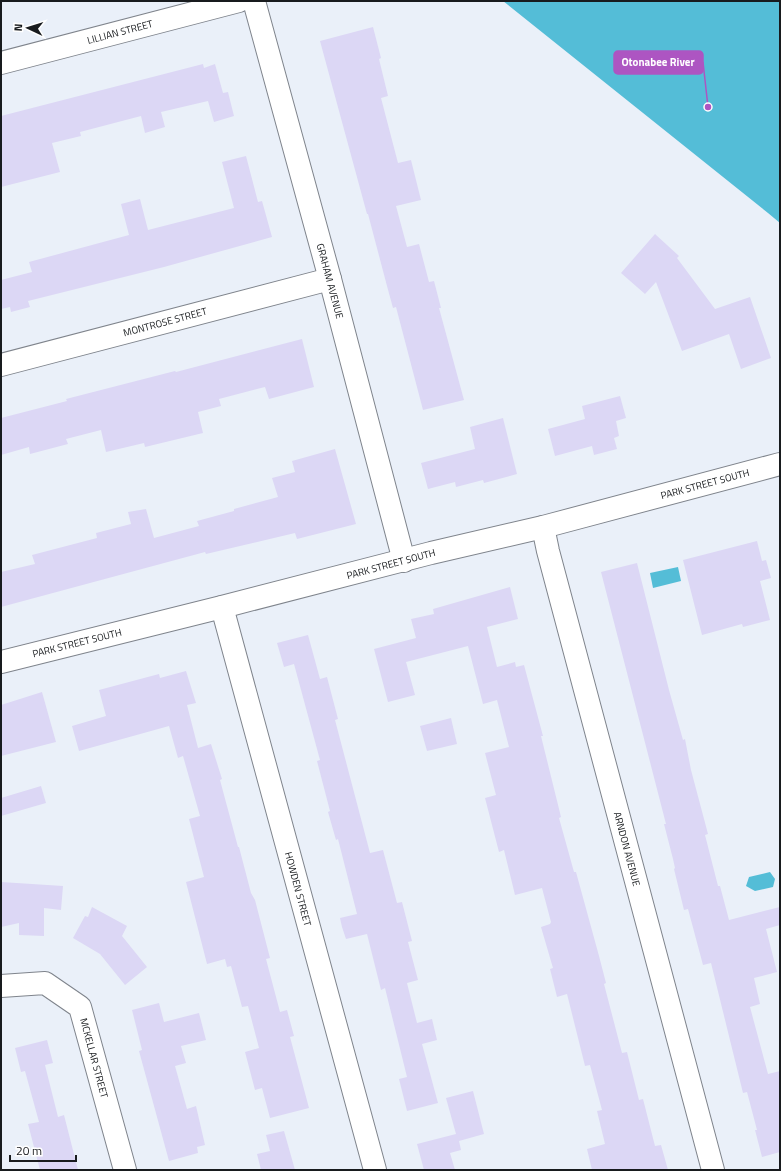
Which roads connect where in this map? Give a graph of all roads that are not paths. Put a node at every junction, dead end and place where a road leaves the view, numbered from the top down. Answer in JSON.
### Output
{"nodes":[{"id":1,"x":239,"y":1,"type":"edge"},
{"id":2,"x":254,"y":1,"type":"edge"},
{"id":3,"x":1,"y":63,"type":"edge"},
{"id":4,"x":330,"y":279,"type":"junction"},
{"id":5,"x":1,"y":365,"type":"edge"},
{"id":6,"x":780,"y":464,"type":"edge"},
{"id":7,"x":543,"y":527,"type":"junction"},
{"id":8,"x":404,"y":561,"type":"junction"},
{"id":9,"x":222,"y":607,"type":"junction"},
{"id":10,"x":1,"y":662,"type":"edge"},
{"id":11,"x":1,"y":986,"type":"edge"},
{"id":12,"x":125,"y":1170,"type":"edge"},
{"id":13,"x":375,"y":1170,"type":"edge"},
{"id":14,"x":713,"y":1170,"type":"edge"}],
"edges":[{"from":1,"to":3,"type":"street","name":"LILLIAN STREET"},
{"from":2,"to":4,"type":"street","name":"GRAHAM AVENUE"},
{"from":4,"to":5,"type":"street","name":"MONTROSE STREET"},
{"from":4,"to":8,"type":"street","name":"GRAHAM AVENUE"},
{"from":6,"to":7,"type":"street","name":"PARK STREET SOUTH"},
{"from":7,"to":8,"type":"street","name":"PARK STREET SOUTH"},
{"from":7,"to":14,"type":"street","name":"ARNDON AVENUE"},
{"from":8,"to":9,"type":"street","name":"PARK STREET SOUTH"},
{"from":9,"to":10,"type":"street","name":"PARK STREET SOUTH"},
{"from":9,"to":13,"type":"street","name":"HOWDEN STREET"},
{"from":11,"to":12,"type":"street","name":"MCKELLAR STREET"}]}
